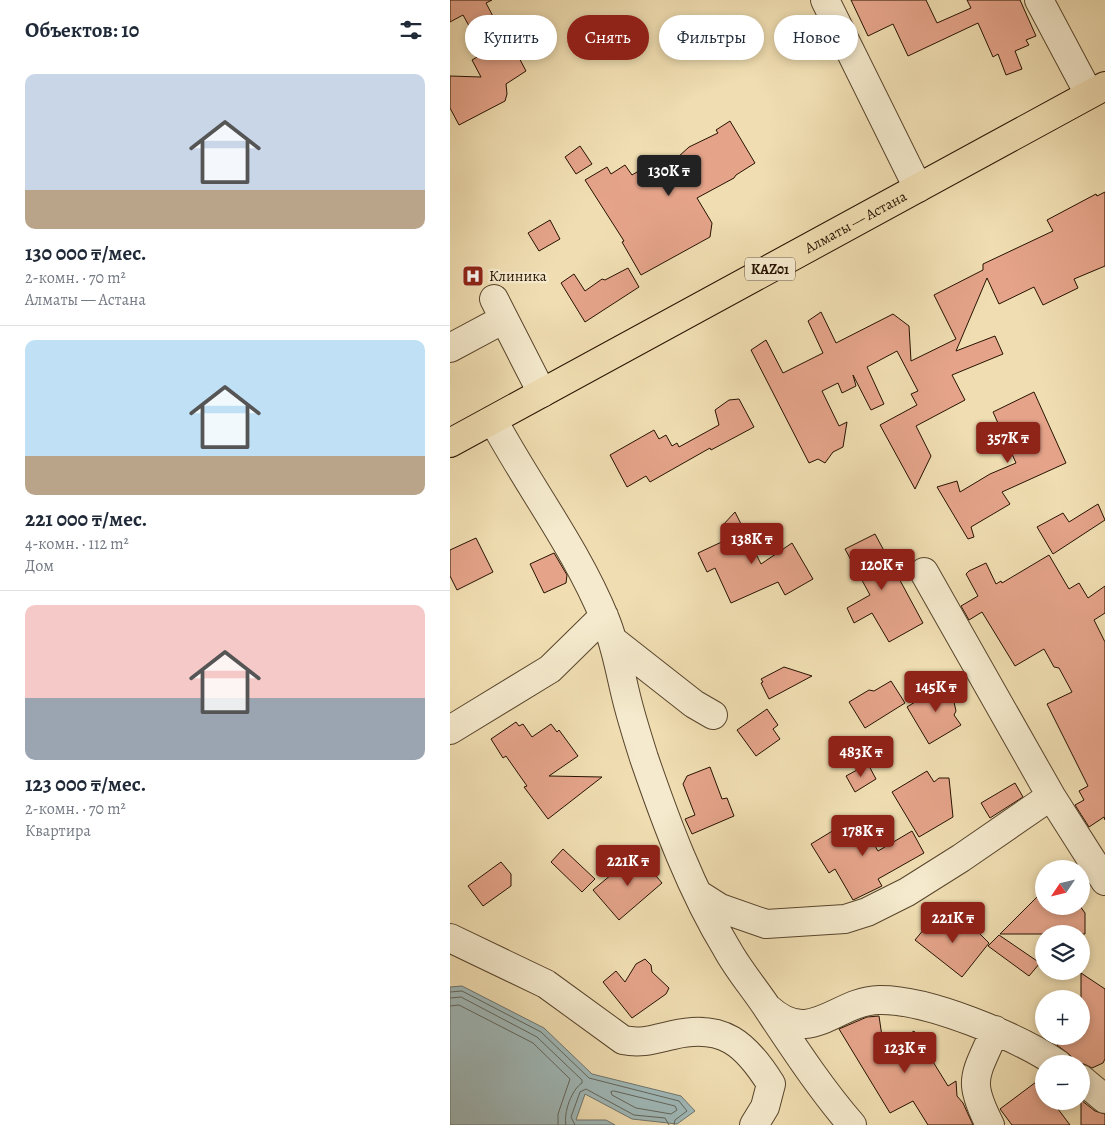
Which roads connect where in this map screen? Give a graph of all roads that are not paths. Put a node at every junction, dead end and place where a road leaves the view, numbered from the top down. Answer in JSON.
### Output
{"nodes":[{"id":1,"x":825,"y":0,"type":"edge"},
{"id":2,"x":1040,"y":0,"type":"edge"},
{"id":3,"x":1100,"y":91,"type":"edge"},
{"id":4,"x":918,"y":188,"type":"junction"},
{"id":5,"x":450,"y":348,"type":"edge"},
{"id":6,"x":542,"y":393,"type":"junction"},
{"id":7,"x":493,"y":420,"type":"junction"},
{"id":8,"x":450,"y":443,"type":"edge"},
{"id":9,"x":924,"y":572,"type":"dead end"},
{"id":10,"x":604,"y":616,"type":"junction"},
{"id":11,"x":615,"y":642,"type":"junction"},
{"id":12,"x":713,"y":715,"type":"dead end"},
{"id":13,"x":450,"y":730,"type":"edge"},
{"id":14,"x":1051,"y":796,"type":"junction"},
{"id":15,"x":1105,"y":881,"type":"edge"},
{"id":16,"x":698,"y":894,"type":"junction"},
{"id":17,"x":450,"y":938,"type":"edge"},
{"id":18,"x":766,"y":1006,"type":"junction"},
{"id":19,"x":995,"y":1030,"type":"junction"},
{"id":20,"x":1041,"y":1055,"type":"edge"},
{"id":21,"x":1090,"y":1086,"type":"edge"},
{"id":22,"x":1105,"y":1099,"type":"edge"},
{"id":23,"x":754,"y":1125,"type":"edge"},
{"id":24,"x":852,"y":1125,"type":"edge"},
{"id":25,"x":990,"y":1125,"type":"edge"}],
"edges":[{"from":1,"to":4,"type":"street"},
{"from":2,"to":3,"type":"street"},
{"from":3,"to":4,"type":"highway","name":"Алматы — Астана","number":"KАZ01"},
{"from":4,"to":6,"type":"highway","name":"Алматы — Астана","number":"KАZ01"},
{"from":5,"to":6,"type":"street"},
{"from":6,"to":7,"type":"highway","name":"Алматы — Астана","number":"KАZ01"},
{"from":7,"to":8,"type":"highway","name":"Алматы — Астана","number":"KАZ01"},
{"from":7,"to":10,"type":"street"},
{"from":9,"to":14,"type":"street"},
{"from":10,"to":11,"type":"street"},
{"from":10,"to":13,"type":"street"},
{"from":11,"to":12,"type":"street"},
{"from":11,"to":16,"type":"street"},
{"from":14,"to":15,"type":"street"},
{"from":14,"to":16,"type":"street"},
{"from":16,"to":18,"type":"street"},
{"from":17,"to":23,"type":"street"},
{"from":18,"to":19,"type":"street"},
{"from":18,"to":24,"type":"street"},
{"from":19,"to":20,"type":"street"},
{"from":19,"to":25,"type":"street"},
{"from":21,"to":22,"type":"street"}]}
